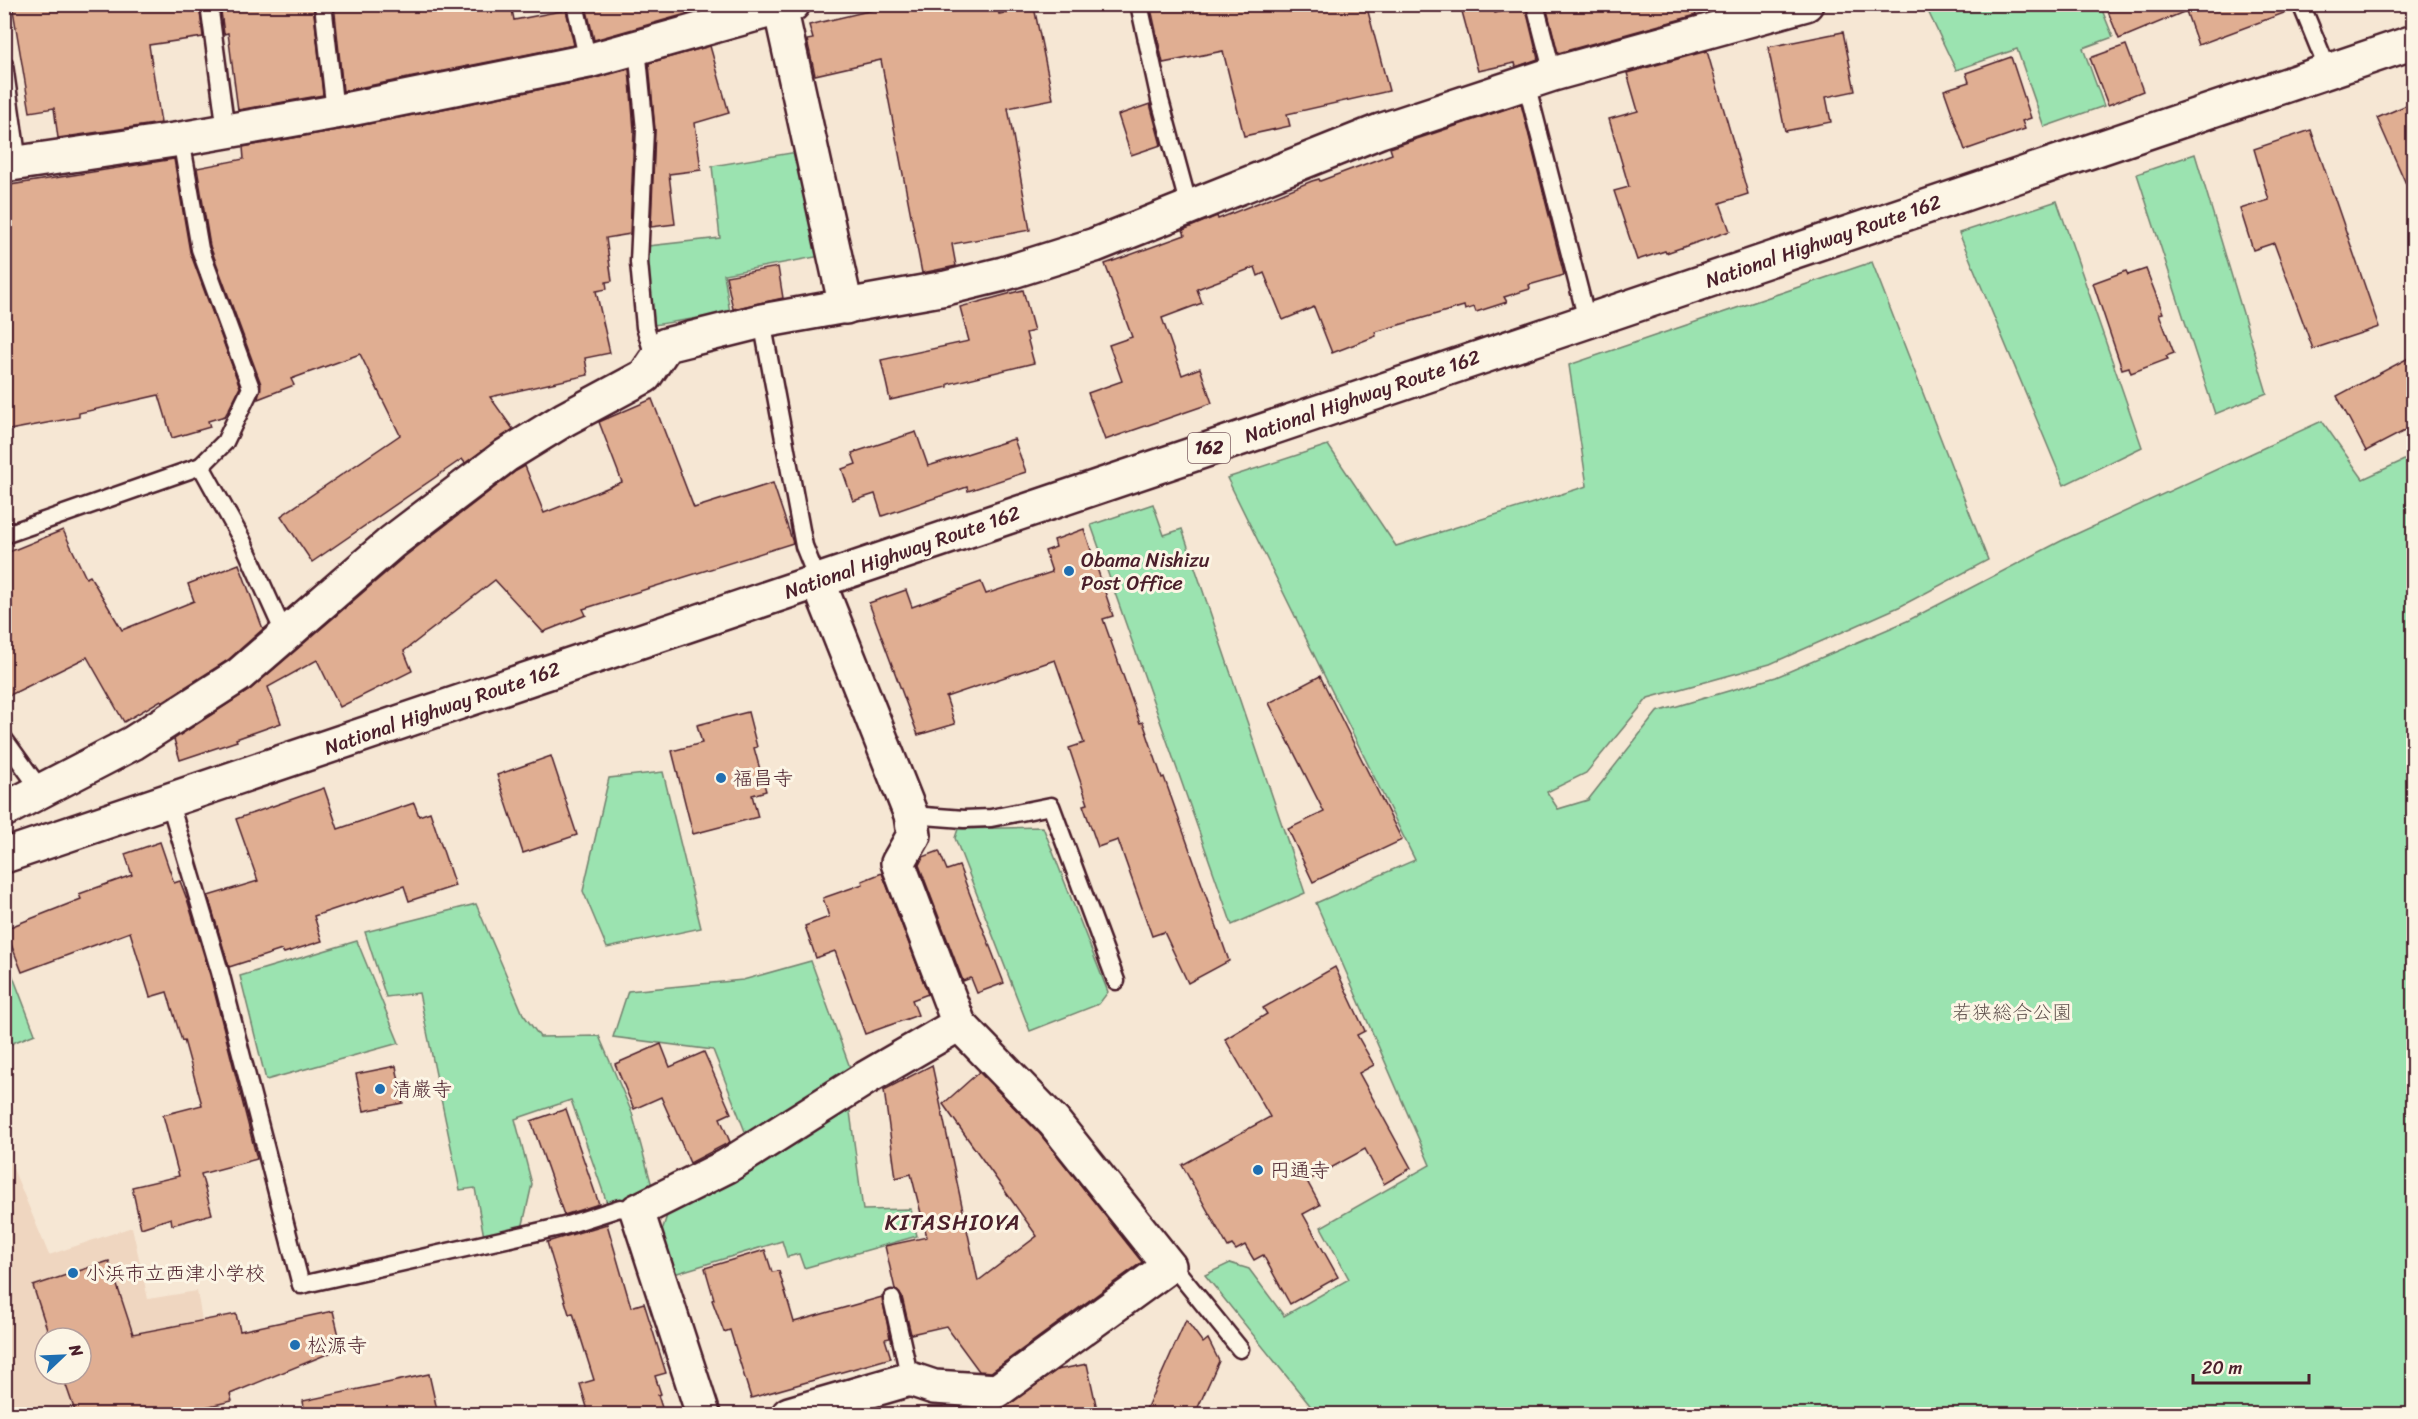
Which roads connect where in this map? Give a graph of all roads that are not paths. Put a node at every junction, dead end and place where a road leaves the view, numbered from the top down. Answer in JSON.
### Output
{"nodes":[{"id":1,"x":209,"y":4,"type":"edge"},
{"id":2,"x":323,"y":4,"type":"edge"},
{"id":3,"x":575,"y":4,"type":"edge"},
{"id":4,"x":1139,"y":4,"type":"edge"},
{"id":5,"x":1535,"y":4,"type":"edge"},
{"id":6,"x":1806,"y":4,"type":"edge"},
{"id":7,"x":2301,"y":4,"type":"edge"},
{"id":8,"x":784,"y":6,"type":"edge"},
{"id":9,"x":2414,"y":42,"type":"edge"},
{"id":10,"x":636,"y":47,"type":"junction"},
{"id":11,"x":588,"y":61,"type":"junction"},
{"id":12,"x":4,"y":65,"type":"edge"},
{"id":13,"x":2328,"y":70,"type":"junction"},
{"id":14,"x":1539,"y":79,"type":"junction"},
{"id":15,"x":335,"y":112,"type":"junction"},
{"id":16,"x":226,"y":131,"type":"junction"},
{"id":17,"x":181,"y":139,"type":"junction"},
{"id":18,"x":11,"y":164,"type":"edge"},
{"id":19,"x":1189,"y":207,"type":"junction"},
{"id":20,"x":846,"y":307,"type":"junction"},
{"id":21,"x":1587,"y":320,"type":"junction"},
{"id":22,"x":762,"y":321,"type":"junction"},
{"id":23,"x":655,"y":361,"type":"junction"},
{"id":24,"x":201,"y":466,"type":"junction"},
{"id":25,"x":4,"y":535,"type":"edge"},
{"id":26,"x":818,"y":581,"type":"junction"},
{"id":27,"x":285,"y":635,"type":"junction"},
{"id":28,"x":4,"y":739,"type":"edge"},
{"id":29,"x":42,"y":792,"type":"junction"},
{"id":30,"x":169,"y":800,"type":"junction"},
{"id":31,"x":4,"y":810,"type":"edge"},
{"id":32,"x":911,"y":815,"type":"junction"},
{"id":33,"x":6,"y":852,"type":"edge"},
{"id":34,"x":1116,"y":981,"type":"dead end"},
{"id":35,"x":959,"y":1023,"type":"junction"},
{"id":36,"x":637,"y":1210,"type":"junction"},
{"id":37,"x":1169,"y":1266,"type":"junction"},
{"id":38,"x":892,"y":1299,"type":"dead end"},
{"id":39,"x":1240,"y":1348,"type":"dead end"},
{"id":40,"x":910,"y":1379,"type":"junction"},
{"id":41,"x":703,"y":1414,"type":"edge"},
{"id":42,"x":789,"y":1414,"type":"edge"}],
"edges":[{"from":1,"to":16,"type":"lane"},
{"from":2,"to":15,"type":"lane"},
{"from":3,"to":11,"type":"lane"},
{"from":4,"to":19,"type":"lane"},
{"from":5,"to":14,"type":"lane"},
{"from":6,"to":14,"type":"main road"},
{"from":7,"to":13,"type":"lane"},
{"from":8,"to":10,"type":"main road"},
{"from":8,"to":20,"type":"main road"},
{"from":9,"to":13,"type":"main road","name":"National Highway Route 162","number":"162"},
{"from":10,"to":11,"type":"main road"},
{"from":10,"to":23,"type":"lane"},
{"from":11,"to":15,"type":"main road"},
{"from":12,"to":18,"type":"lane"},
{"from":13,"to":21,"type":"main road","name":"National Highway Route 162","number":"162"},
{"from":14,"to":19,"type":"main road"},
{"from":14,"to":21,"type":"lane"},
{"from":15,"to":16,"type":"main road"},
{"from":16,"to":17,"type":"main road"},
{"from":17,"to":18,"type":"main road"},
{"from":17,"to":24,"type":"lane"},
{"from":19,"to":20,"type":"main road"},
{"from":20,"to":22,"type":"main road"},
{"from":21,"to":26,"type":"main road","name":"National Highway Route 162","number":"162"},
{"from":22,"to":23,"type":"main road"},
{"from":22,"to":26,"type":"lane"},
{"from":23,"to":27,"type":"main road"},
{"from":24,"to":25,"type":"lane"},
{"from":24,"to":27,"type":"lane"},
{"from":26,"to":30,"type":"main road","name":"National Highway Route 162","number":"162"},
{"from":26,"to":32,"type":"main road"},
{"from":27,"to":29,"type":"main road"},
{"from":28,"to":29,"type":"lane"},
{"from":29,"to":31,"type":"main road"},
{"from":30,"to":33,"type":"main road","name":"National Highway Route 162","number":"162"},
{"from":30,"to":36,"type":"lane"},
{"from":32,"to":34,"type":"lane"},
{"from":32,"to":35,"type":"main road"},
{"from":35,"to":36,"type":"main road"},
{"from":35,"to":37,"type":"main road"},
{"from":36,"to":41,"type":"main road"},
{"from":37,"to":39,"type":"lane"},
{"from":37,"to":40,"type":"main road"},
{"from":38,"to":40,"type":"lane"},
{"from":40,"to":42,"type":"main road"}]}
